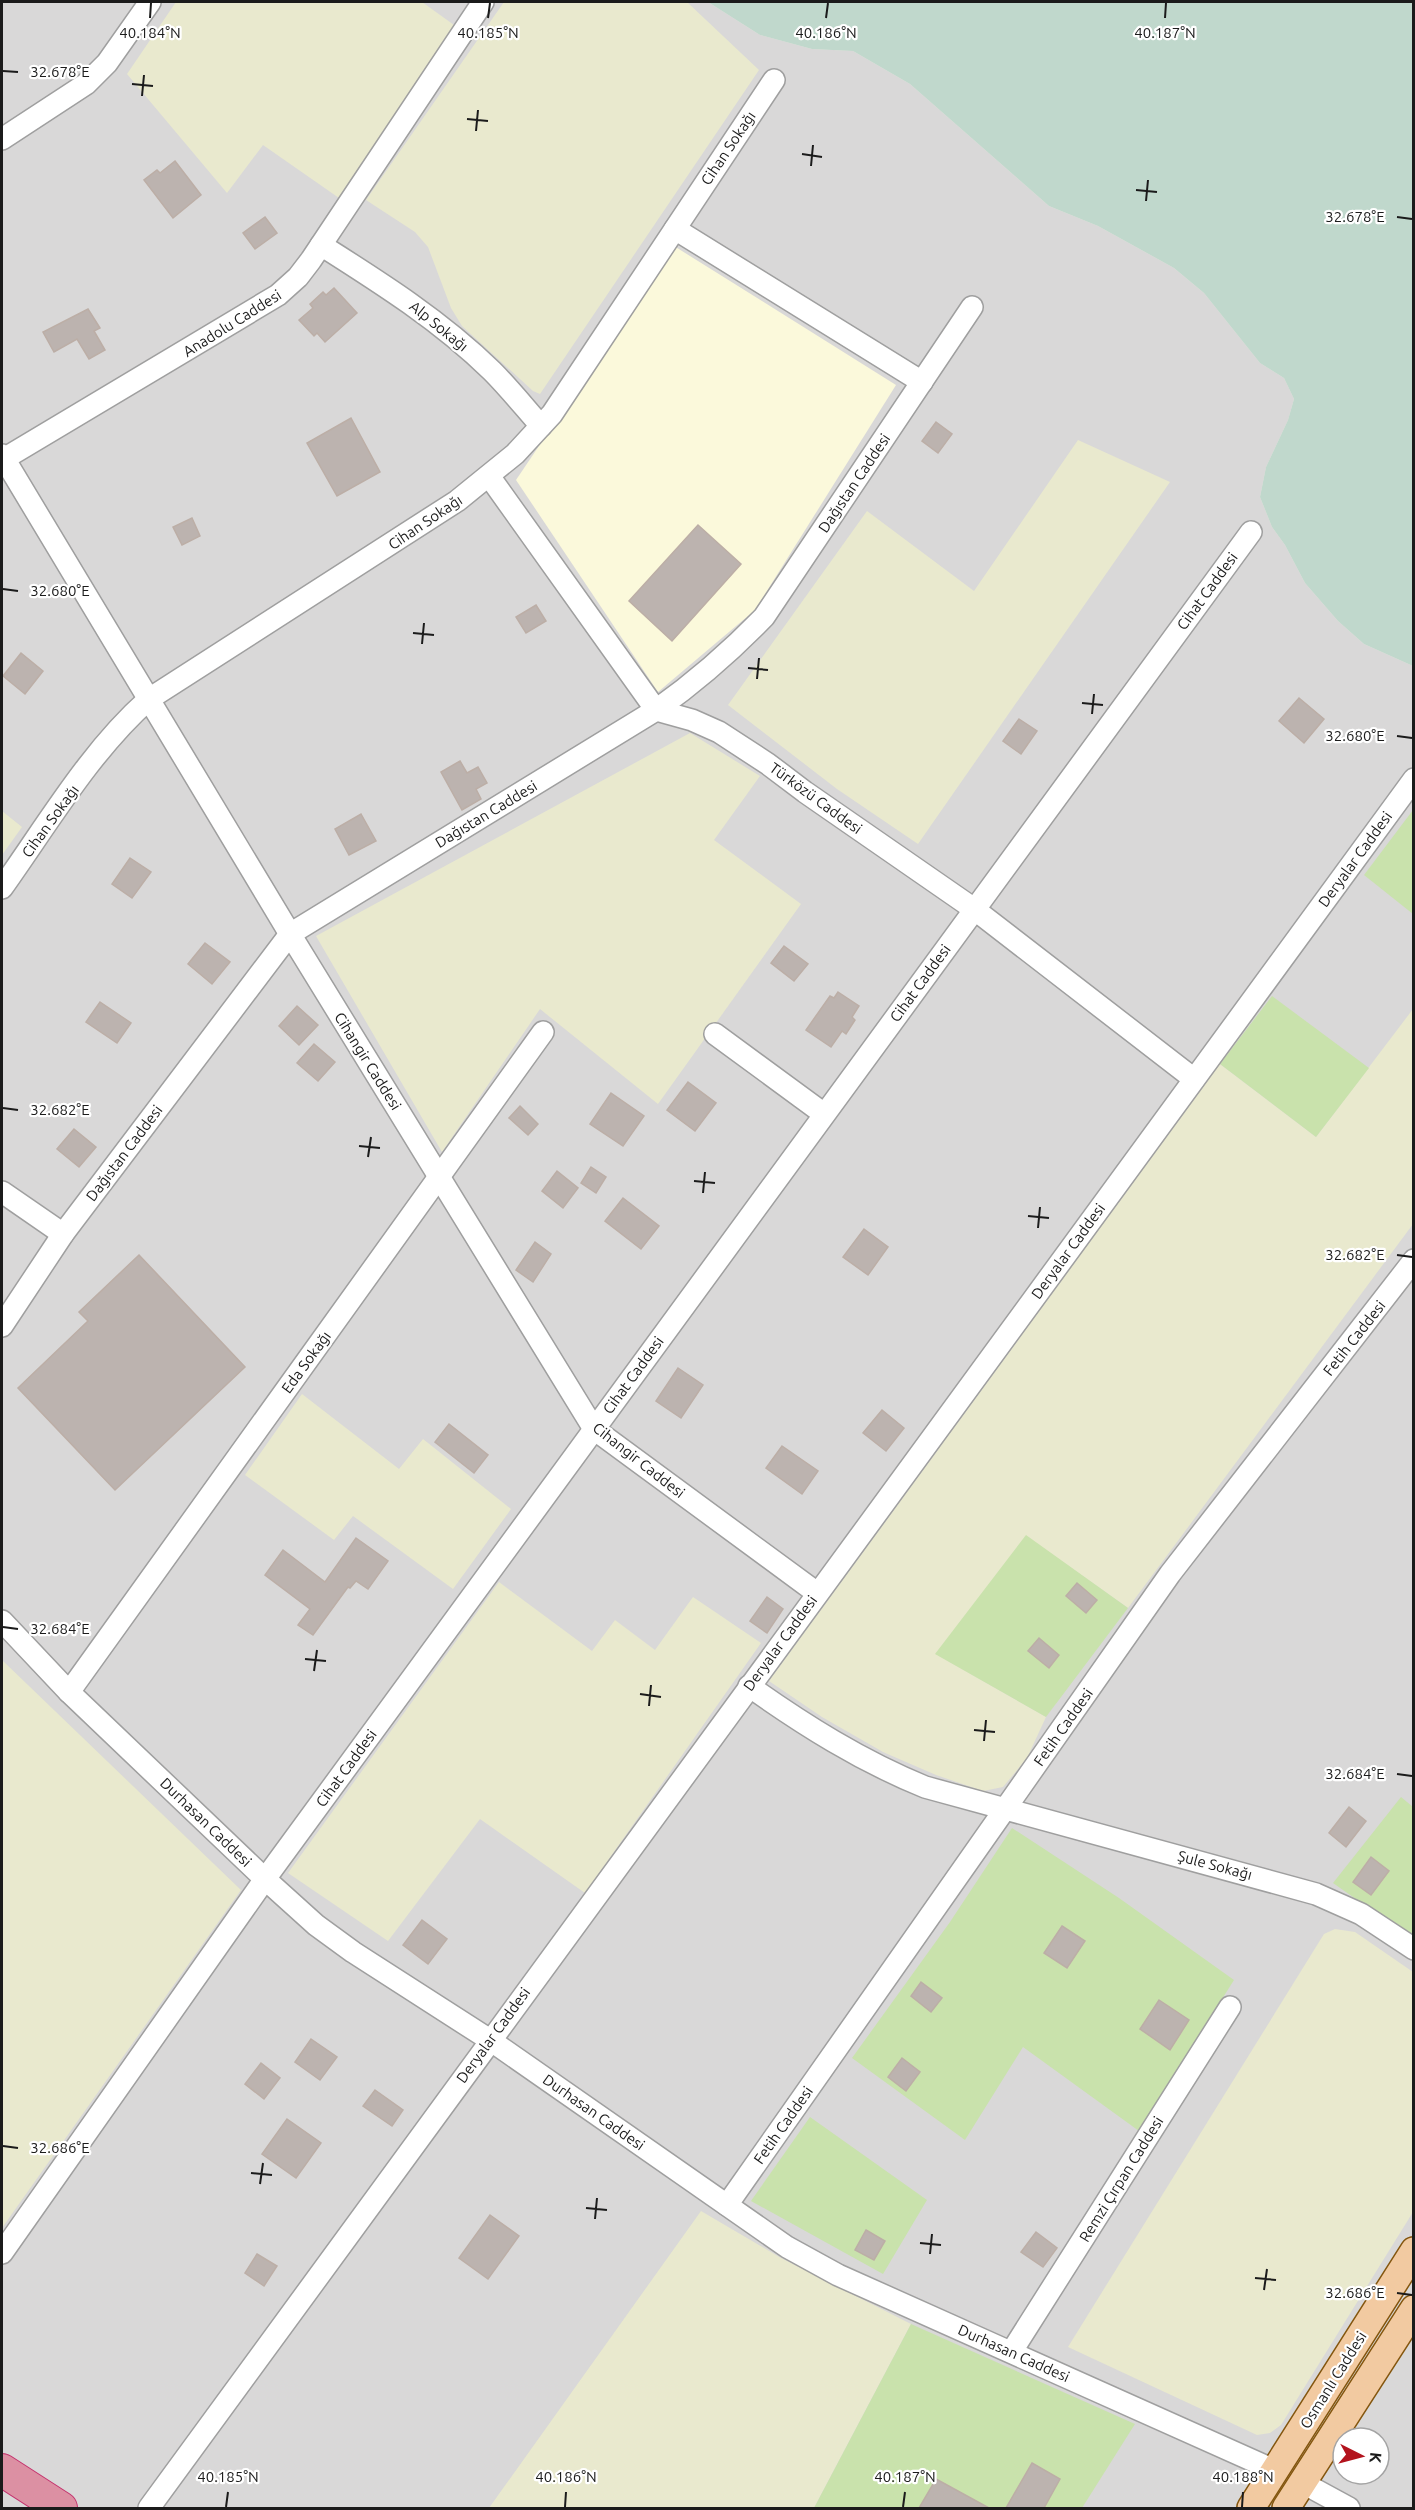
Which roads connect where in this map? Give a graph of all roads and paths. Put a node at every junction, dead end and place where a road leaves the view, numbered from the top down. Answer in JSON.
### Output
{"nodes":[{"id":1,"x":150,"y":2,"type":"edge"},
{"id":2,"x":483,"y":2,"type":"edge"},
{"id":3,"x":774,"y":80,"type":"dead end"},
{"id":4,"x":2,"y":139,"type":"edge"},
{"id":5,"x":675,"y":229,"type":"junction"},
{"id":6,"x":321,"y":245,"type":"junction"},
{"id":7,"x":972,"y":307,"type":"dead end"},
{"id":8,"x":921,"y":382,"type":"junction"},
{"id":9,"x":541,"y":426,"type":"junction"},
{"id":10,"x":2,"y":458,"type":"edge"},
{"id":11,"x":489,"y":476,"type":"junction"},
{"id":12,"x":1251,"y":532,"type":"dead end"},
{"id":13,"x":149,"y":699,"type":"junction"},
{"id":14,"x":656,"y":710,"type":"junction"},
{"id":15,"x":1413,"y":779,"type":"edge"},
{"id":16,"x":2,"y":888,"type":"edge"},
{"id":17,"x":974,"y":909,"type":"junction"},
{"id":18,"x":290,"y":934,"type":"junction"},
{"id":19,"x":543,"y":1032,"type":"dead end"},
{"id":20,"x":715,"y":1034,"type":"dead end"},
{"id":21,"x":1194,"y":1079,"type":"junction"},
{"id":22,"x":824,"y":1114,"type":"junction"},
{"id":23,"x":440,"y":1176,"type":"junction"},
{"id":24,"x":2,"y":1192,"type":"edge"},
{"id":25,"x":63,"y":1234,"type":"junction"},
{"id":26,"x":1413,"y":1260,"type":"edge"},
{"id":27,"x":2,"y":1326,"type":"edge"},
{"id":28,"x":594,"y":1429,"type":"junction"},
{"id":29,"x":817,"y":1593,"type":"junction"},
{"id":30,"x":2,"y":1621,"type":"edge"},
{"id":31,"x":748,"y":1686,"type":"junction"},
{"id":32,"x":69,"y":1692,"type":"junction"},
{"id":33,"x":1006,"y":1809,"type":"junction"},
{"id":34,"x":265,"y":1879,"type":"junction"},
{"id":35,"x":1413,"y":1948,"type":"edge"},
{"id":36,"x":1230,"y":2007,"type":"dead end"},
{"id":37,"x":490,"y":2040,"type":"junction"},
{"id":38,"x":726,"y":2205,"type":"junction"},
{"id":39,"x":1413,"y":2251,"type":"edge"},
{"id":40,"x":2,"y":2253,"type":"edge"},
{"id":41,"x":1413,"y":2309,"type":"edge"},
{"id":42,"x":1012,"y":2351,"type":"junction"},
{"id":43,"x":2,"y":2470,"type":"edge"},
{"id":44,"x":1276,"y":2471,"type":"junction"},
{"id":45,"x":1303,"y":2483,"type":"junction"},
{"id":46,"x":61,"y":2508,"type":"edge"},
{"id":47,"x":149,"y":2508,"type":"edge"},
{"id":48,"x":1251,"y":2508,"type":"edge"},
{"id":49,"x":1286,"y":2508,"type":"edge"},
{"id":50,"x":1349,"y":2508,"type":"edge"}],
"edges":[{"from":1,"to":4,"type":"street"},
{"from":2,"to":6,"type":"street","name":"Anadolu Caddesi"},
{"from":3,"to":5,"type":"street","name":"Cihan Sokağı"},
{"from":5,"to":8,"type":"street"},
{"from":5,"to":9,"type":"street","name":"Cihan Sokağı"},
{"from":6,"to":9,"type":"street","name":"Alp Sokağı"},
{"from":6,"to":10,"type":"street","name":"Anadolu Caddesi"},
{"from":7,"to":8,"type":"street","name":"Dağıstan Caddesi"},
{"from":8,"to":14,"type":"street","name":"Dağıstan Caddesi"},
{"from":9,"to":11,"type":"street","name":"Cihan Sokağı"},
{"from":10,"to":13,"type":"street","name":"Cihangir Caddesi"},
{"from":11,"to":13,"type":"street","name":"Cihan Sokağı"},
{"from":11,"to":14,"type":"street"},
{"from":12,"to":17,"type":"street","name":"Cihat Caddesi"},
{"from":13,"to":16,"type":"street","name":"Cihan Sokağı"},
{"from":13,"to":18,"type":"street","name":"Cihangir Caddesi"},
{"from":14,"to":17,"type":"street","name":"Türközü Caddesi"},
{"from":14,"to":18,"type":"street","name":"Dağıstan Caddesi"},
{"from":15,"to":21,"type":"street","name":"Deryalar Caddesi"},
{"from":17,"to":21,"type":"street","name":"Türközü Caddesi"},
{"from":17,"to":22,"type":"street","name":"Cihat Caddesi"},
{"from":18,"to":23,"type":"street","name":"Cihangir Caddesi"},
{"from":18,"to":25,"type":"street","name":"Dağıstan Caddesi"},
{"from":19,"to":23,"type":"street","name":"Eda Sokağı"},
{"from":20,"to":22,"type":"street"},
{"from":21,"to":29,"type":"street","name":"Deryalar Caddesi"},
{"from":22,"to":28,"type":"street","name":"Cihat Caddesi"},
{"from":23,"to":28,"type":"street","name":"Cihangir Caddesi"},
{"from":23,"to":32,"type":"street","name":"Eda Sokağı"},
{"from":24,"to":25,"type":"street"},
{"from":25,"to":27,"type":"street","name":"Dağıstan Caddesi"},
{"from":26,"to":33,"type":"street","name":"Fetih Caddesi"},
{"from":28,"to":29,"type":"street","name":"Cihangir Caddesi"},
{"from":28,"to":34,"type":"street","name":"Cihat Caddesi"},
{"from":29,"to":31,"type":"street","name":"Deryalar Caddesi"},
{"from":30,"to":32,"type":"street","name":"Durhasan Caddesi"},
{"from":31,"to":33,"type":"street","name":"Şule Sokağı"},
{"from":31,"to":37,"type":"street","name":"Deryalar Caddesi"},
{"from":32,"to":34,"type":"street","name":"Durhasan Caddesi"},
{"from":33,"to":35,"type":"street","name":"Şule Sokağı"},
{"from":33,"to":38,"type":"street","name":"Fetih Caddesi"},
{"from":34,"to":37,"type":"street","name":"Durhasan Caddesi"},
{"from":34,"to":40,"type":"street","name":"Cihat Caddesi"},
{"from":36,"to":42,"type":"street","name":"Remzi Çırpan Caddesi"},
{"from":37,"to":38,"type":"street","name":"Durhasan Caddesi"},
{"from":37,"to":47,"type":"street","name":"Deryalar Caddesi"},
{"from":38,"to":42,"type":"street","name":"Durhasan Caddesi"},
{"from":39,"to":44,"type":"main road","name":"Osmanlı Caddesi"},
{"from":41,"to":45,"type":"main road","name":"Osmanlı Caddesi"},
{"from":42,"to":44,"type":"street","name":"Durhasan Caddesi"},
{"from":43,"to":46,"type":"highway"},
{"from":44,"to":48,"type":"main road","name":"Osmanlı Caddesi"},
{"from":45,"to":49,"type":"main road","name":"Osmanlı Caddesi"},
{"from":45,"to":50,"type":"street"}]}
